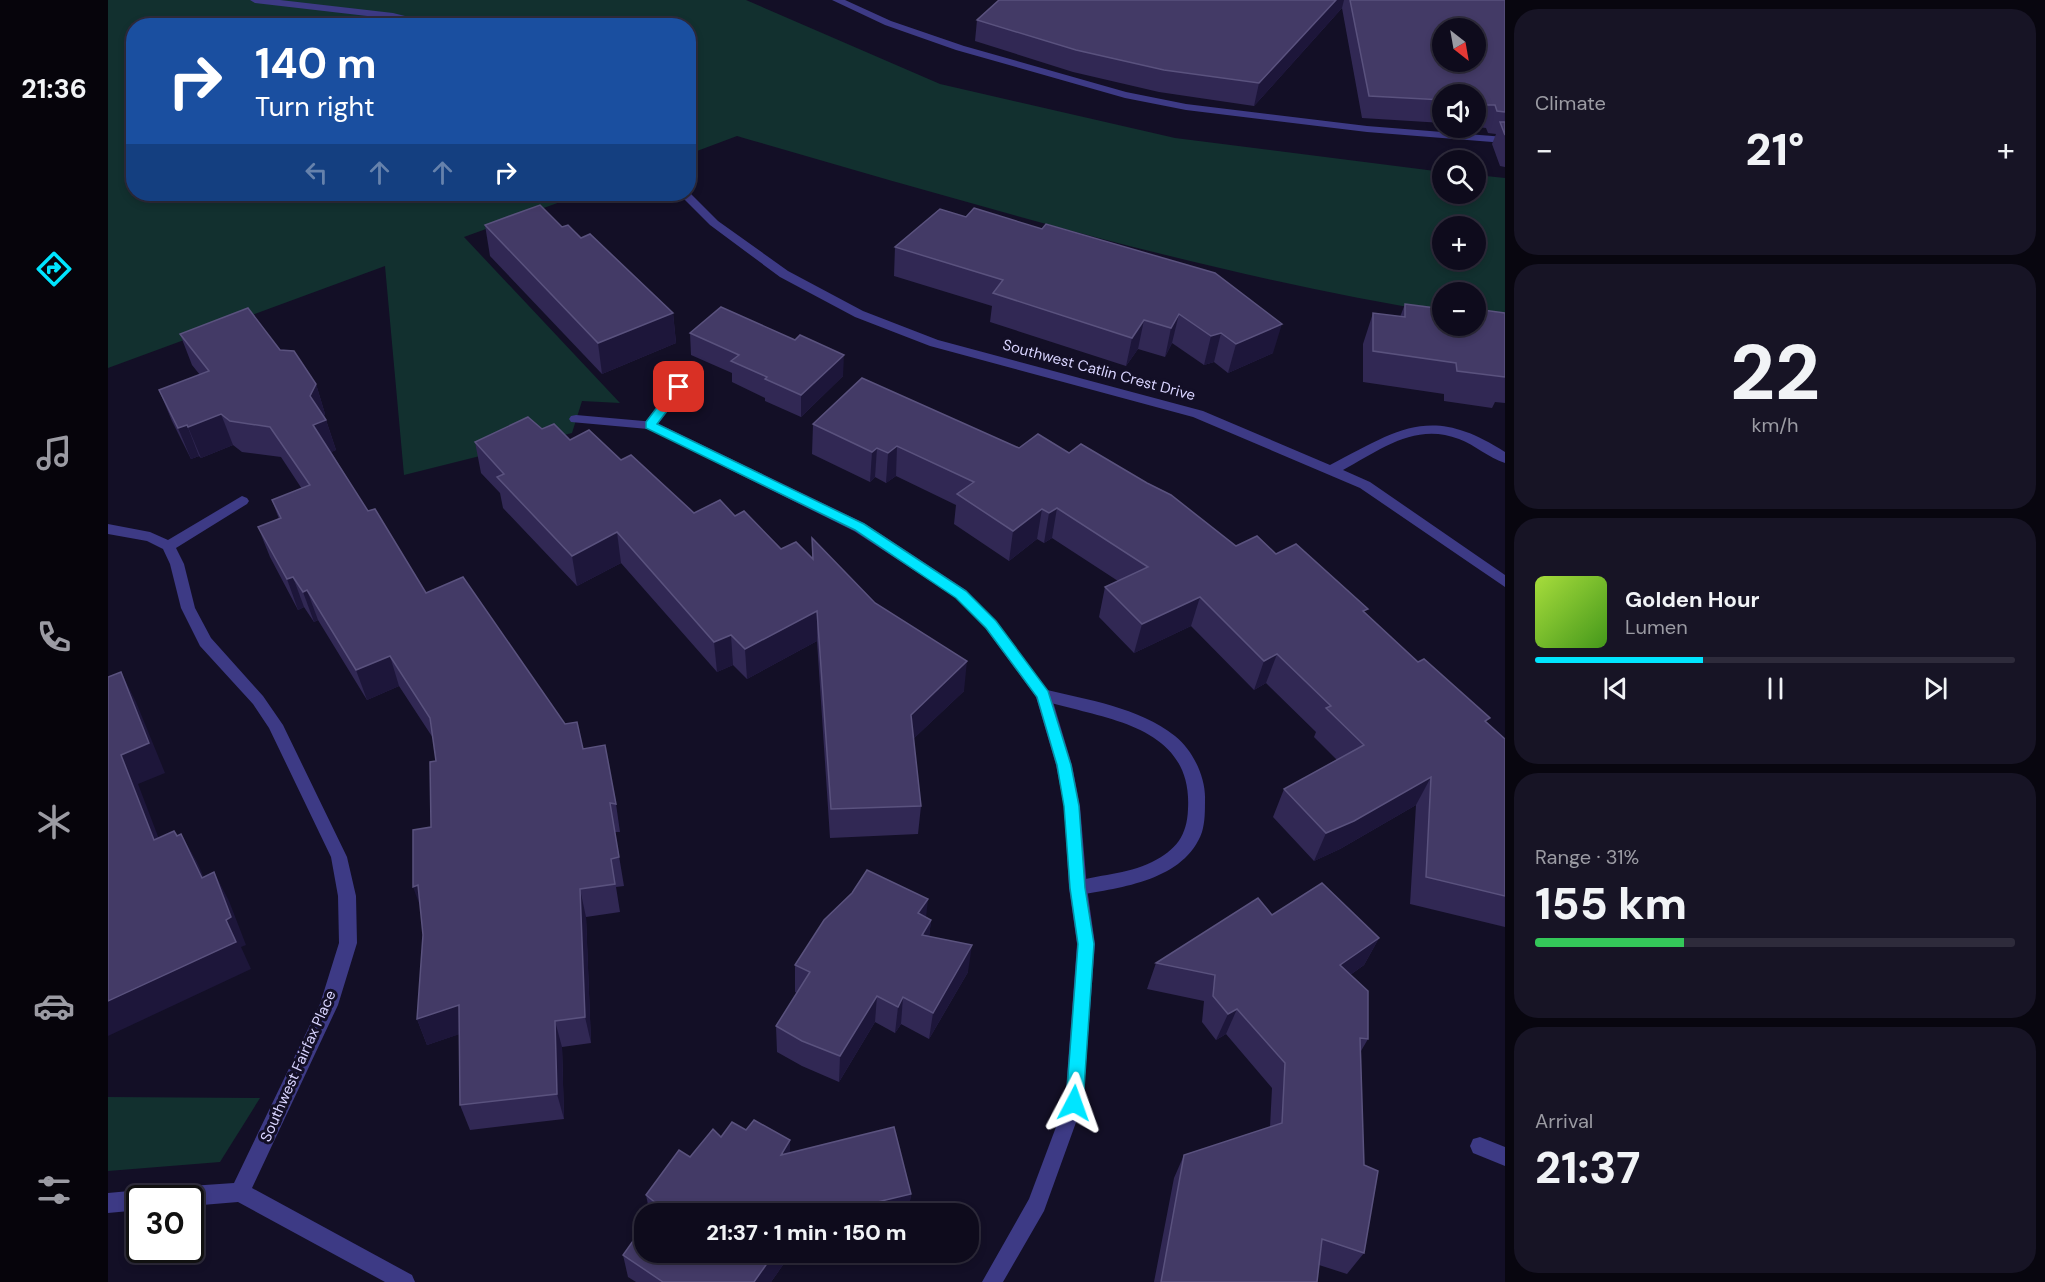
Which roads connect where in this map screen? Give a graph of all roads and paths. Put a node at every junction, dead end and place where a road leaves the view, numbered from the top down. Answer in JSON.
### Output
{"nodes":[{"id":1,"x":255,"y":0,"type":"edge"},
{"id":2,"x":837,"y":0,"type":"edge"},
{"id":3,"x":402,"y":18,"type":"edge"},
{"id":4,"x":1505,"y":140,"type":"edge"},
{"id":5,"x":692,"y":201,"type":"edge"},
{"id":6,"x":679,"y":387,"type":"dead end"},
{"id":7,"x":576,"y":418,"type":"dead end"},
{"id":8,"x":650,"y":425,"type":"junction"},
{"id":9,"x":1505,"y":458,"type":"edge"},
{"id":10,"x":1332,"y":470,"type":"junction"},
{"id":11,"x":242,"y":501,"type":"dead end"},
{"id":12,"x":108,"y":529,"type":"edge"},
{"id":13,"x":168,"y":546,"type":"junction"},
{"id":14,"x":1505,"y":582,"type":"edge"},
{"id":15,"x":1043,"y":695,"type":"junction"},
{"id":16,"x":1078,"y":888,"type":"junction"},
{"id":17,"x":1480,"y":1146,"type":"dead end"},
{"id":18,"x":1505,"y":1157,"type":"edge"},
{"id":19,"x":240,"y":1192,"type":"junction"},
{"id":20,"x":204,"y":1195,"type":"edge"},
{"id":21,"x":126,"y":1201,"type":"edge"},
{"id":22,"x":108,"y":1203,"type":"edge"},
{"id":23,"x":405,"y":1282,"type":"edge"},
{"id":24,"x":992,"y":1282,"type":"edge"}],
"edges":[{"from":1,"to":3,"type":"street"},
{"from":2,"to":4,"type":"street"},
{"from":5,"to":10,"type":"street","name":"Southwest Catlin Crest Drive"},
{"from":6,"to":8,"type":"street"},
{"from":7,"to":8,"type":"street"},
{"from":8,"to":15,"type":"street"},
{"from":9,"to":10,"type":"street"},
{"from":10,"to":14,"type":"street","name":"Southwest Catlin Crest Drive"},
{"from":11,"to":13,"type":"street"},
{"from":12,"to":13,"type":"street"},
{"from":13,"to":19,"type":"street","name":"Southwest Fairfax Place"},
{"from":15,"to":16,"type":"street"},
{"from":15,"to":16,"type":"street"},
{"from":16,"to":24,"type":"street"},
{"from":17,"to":18,"type":"street"},
{"from":19,"to":20,"type":"street"},
{"from":19,"to":23,"type":"street"},
{"from":21,"to":22,"type":"street"}]}
